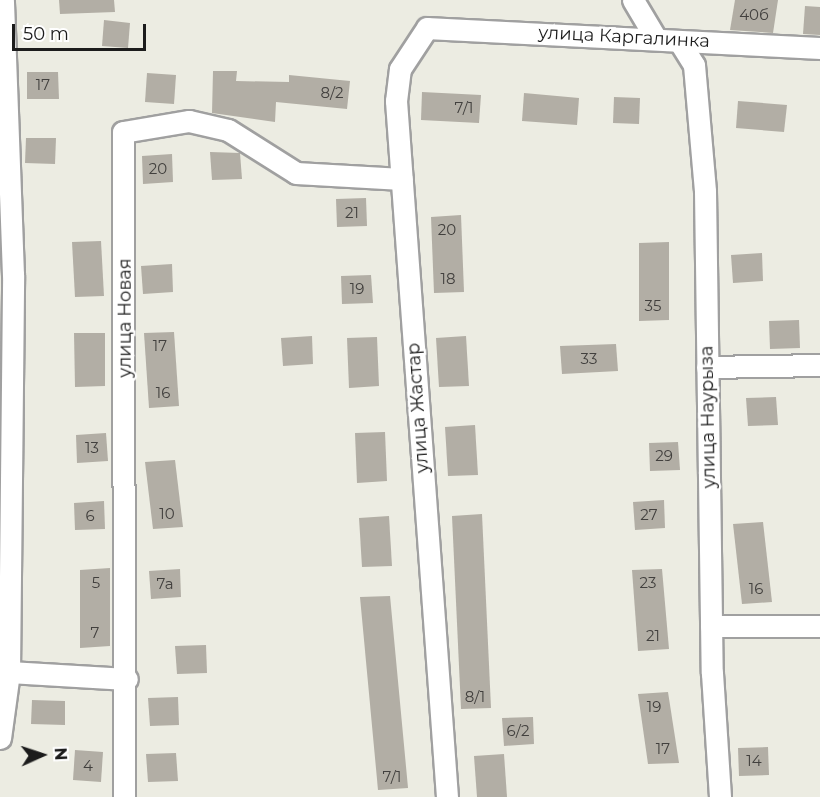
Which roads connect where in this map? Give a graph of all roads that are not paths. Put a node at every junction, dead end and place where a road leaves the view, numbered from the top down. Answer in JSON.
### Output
{"nodes":[{"id":1,"x":3,"y":0,"type":"edge"},
{"id":2,"x":633,"y":0,"type":"edge"},
{"id":3,"x":427,"y":28,"type":"joint"},
{"id":4,"x":655,"y":38,"type":"junction"},
{"id":5,"x":680,"y":41,"type":"junction"},
{"id":6,"x":820,"y":48,"type":"edge"},
{"id":7,"x":3,"y":69,"type":"edge"},
{"id":8,"x":402,"y":179,"type":"junction"},
{"id":9,"x":820,"y":365,"type":"edge"},
{"id":10,"x":707,"y":367,"type":"junction"},
{"id":11,"x":711,"y":626,"type":"junction"},
{"id":12,"x":820,"y":626,"type":"edge"},
{"id":13,"x":9,"y":672,"type":"junction"},
{"id":14,"x":127,"y":680,"type":"junction"},
{"id":15,"x":0,"y":738,"type":"edge"},
{"id":16,"x":124,"y":797,"type":"edge"},
{"id":17,"x":447,"y":797,"type":"edge"},
{"id":18,"x":720,"y":797,"type":"edge"}],
"edges":[{"from":1,"to":7,"type":"street"},
{"from":2,"to":4,"type":"street"},
{"from":3,"to":4,"type":"street","name":"улица Каргалинка"},
{"from":3,"to":8,"type":"street","name":"улица Жастар"},
{"from":4,"to":5,"type":"street","name":"улица Каргалинка"},
{"from":5,"to":6,"type":"street","name":"улица Каргалинка"},
{"from":5,"to":10,"type":"street","name":"улица Наурыза"},
{"from":7,"to":13,"type":"street"},
{"from":8,"to":14,"type":"street","name":"улица Новая"},
{"from":8,"to":17,"type":"street","name":"улица Жастар"},
{"from":9,"to":10,"type":"street"},
{"from":10,"to":11,"type":"street","name":"улица Наурыза"},
{"from":11,"to":12,"type":"street"},
{"from":11,"to":18,"type":"street","name":"улица Наурыза"},
{"from":13,"to":14,"type":"street"},
{"from":13,"to":15,"type":"street"},
{"from":14,"to":16,"type":"street","name":"улица Новая"}]}
